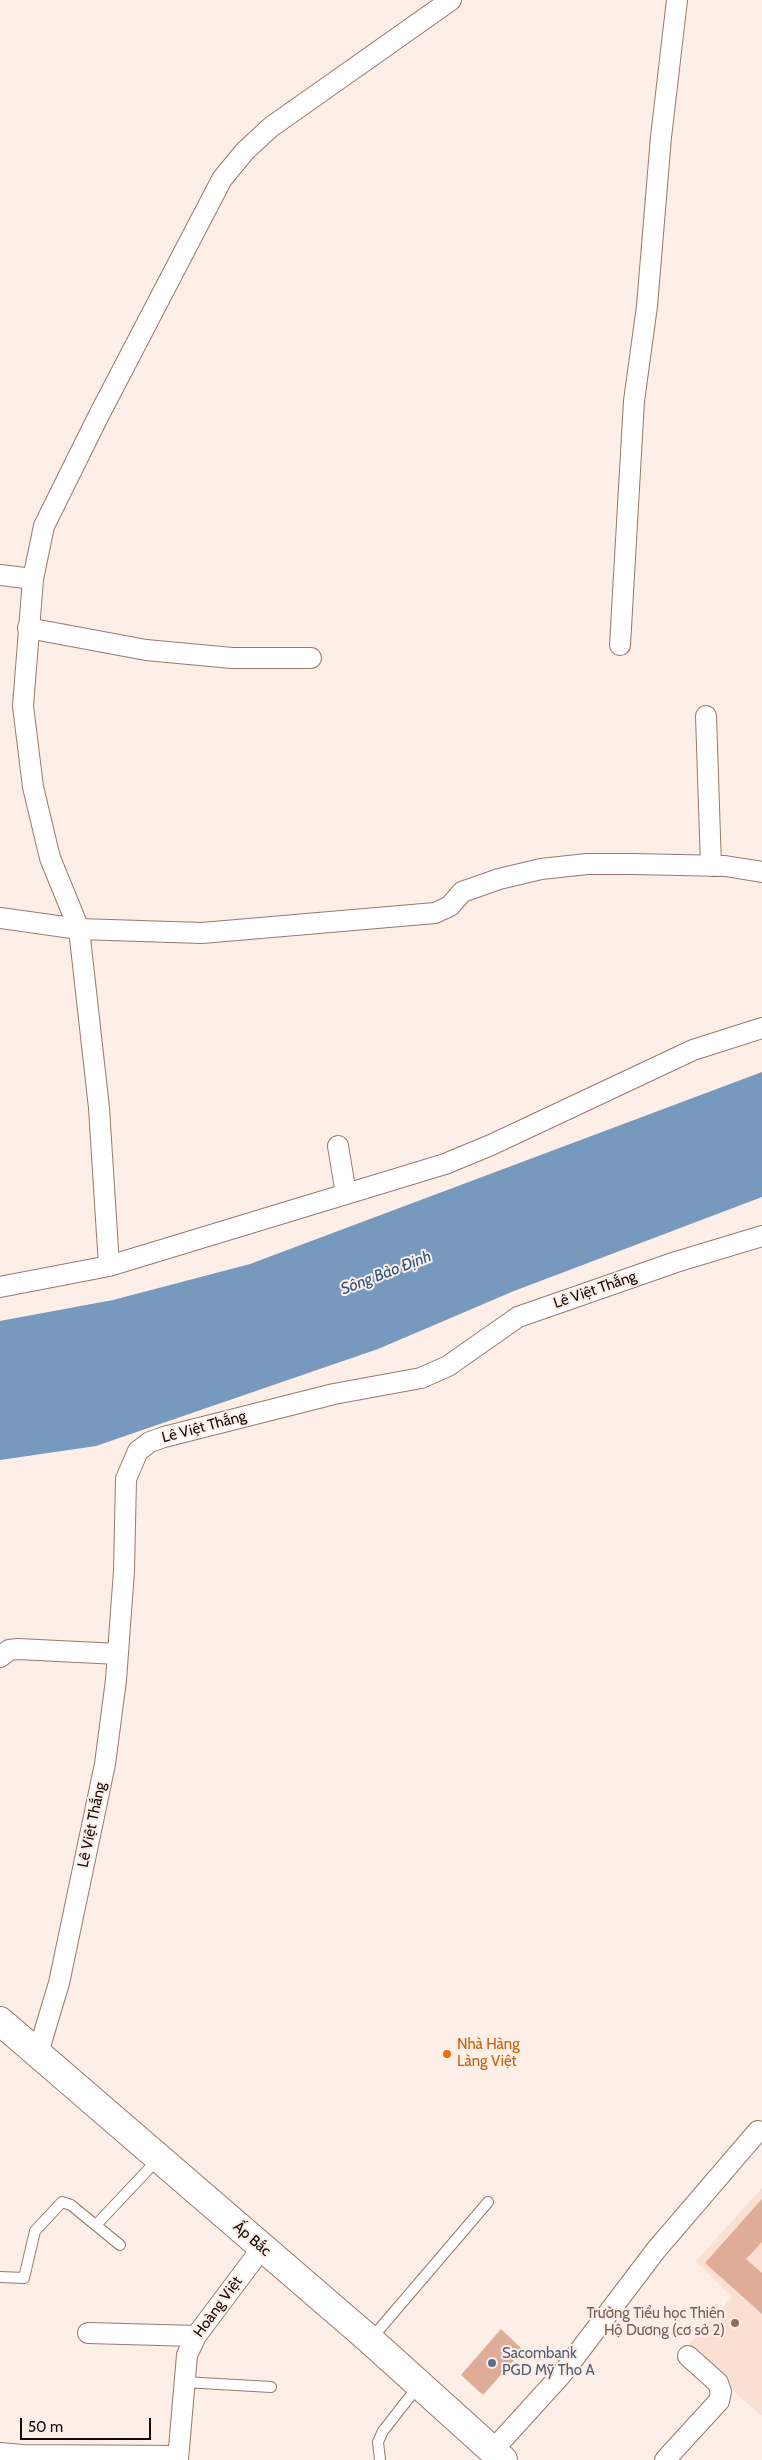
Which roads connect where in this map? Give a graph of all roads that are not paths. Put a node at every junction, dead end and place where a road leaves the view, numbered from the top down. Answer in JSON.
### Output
{"nodes":[{"id":1,"x":451,"y":0,"type":"edge"},
{"id":2,"x":677,"y":0,"type":"edge"},
{"id":3,"x":0,"y":575,"type":"edge"},
{"id":4,"x":33,"y":579,"type":"junction"},
{"id":5,"x":28,"y":628,"type":"junction"},
{"id":6,"x":620,"y":645,"type":"dead end"},
{"id":7,"x":312,"y":658,"type":"dead end"},
{"id":8,"x":706,"y":716,"type":"dead end"},
{"id":9,"x":711,"y":866,"type":"junction"},
{"id":10,"x":762,"y":872,"type":"edge"},
{"id":11,"x":0,"y":918,"type":"edge"},
{"id":12,"x":79,"y":929,"type":"junction"},
{"id":13,"x":762,"y":1028,"type":"edge"},
{"id":14,"x":338,"y":1146,"type":"dead end"},
{"id":15,"x":346,"y":1194,"type":"junction"},
{"id":16,"x":762,"y":1236,"type":"edge"},
{"id":17,"x":110,"y":1266,"type":"junction"},
{"id":18,"x":0,"y":1287,"type":"edge"},
{"id":19,"x":118,"y":1654,"type":"junction"},
{"id":20,"x":0,"y":1657,"type":"edge"},
{"id":21,"x":0,"y":2021,"type":"edge"},
{"id":22,"x":38,"y":2053,"type":"junction"},
{"id":23,"x":758,"y":2131,"type":"dead end"},
{"id":24,"x":159,"y":2158,"type":"junction"},
{"id":25,"x":488,"y":2202,"type":"dead end"},
{"id":26,"x":96,"y":2225,"type":"junction"},
{"id":27,"x":120,"y":2246,"type":"dead end"},
{"id":28,"x":262,"y":2248,"type":"junction"},
{"id":29,"x":0,"y":2277,"type":"edge"},
{"id":30,"x":88,"y":2333,"type":"dead end"},
{"id":31,"x":196,"y":2336,"type":"junction"},
{"id":32,"x":370,"y":2340,"type":"junction"},
{"id":33,"x":688,"y":2356,"type":"dead end"},
{"id":34,"x":184,"y":2382,"type":"junction"},
{"id":35,"x":419,"y":2384,"type":"junction"},
{"id":36,"x":271,"y":2387,"type":"dead end"},
{"id":37,"x":6,"y":2456,"type":"edge"},
{"id":38,"x":497,"y":2456,"type":"edge"},
{"id":39,"x":178,"y":2458,"type":"edge"},
{"id":40,"x":380,"y":2460,"type":"edge"},
{"id":41,"x":665,"y":2460,"type":"edge"}],
"edges":[{"from":1,"to":4,"type":"street"},
{"from":2,"to":6,"type":"street"},
{"from":3,"to":4,"type":"street"},
{"from":4,"to":5,"type":"street"},
{"from":5,"to":7,"type":"street"},
{"from":5,"to":12,"type":"street"},
{"from":8,"to":9,"type":"street"},
{"from":9,"to":10,"type":"street"},
{"from":9,"to":12,"type":"street"},
{"from":11,"to":12,"type":"street"},
{"from":12,"to":17,"type":"street"},
{"from":13,"to":15,"type":"street"},
{"from":14,"to":15,"type":"street"},
{"from":15,"to":17,"type":"street"},
{"from":16,"to":19,"type":"street","name":"Lê Việt Thắng"},
{"from":17,"to":18,"type":"street"},
{"from":19,"to":20,"type":"street"},
{"from":19,"to":22,"type":"street","name":"Lê Việt Thắng"},
{"from":21,"to":22,"type":"main road","name":"Ấp Bắc"},
{"from":22,"to":24,"type":"main road","name":"Ấp Bắc"},
{"from":23,"to":38,"type":"street"},
{"from":24,"to":26,"type":"lane"},
{"from":24,"to":28,"type":"main road","name":"Ấp Bắc"},
{"from":25,"to":32,"type":"lane"},
{"from":26,"to":27,"type":"lane"},
{"from":26,"to":29,"type":"lane"},
{"from":28,"to":31,"type":"street","name":"Hoàng Việt"},
{"from":28,"to":32,"type":"main road","name":"Ấp Bắc"},
{"from":30,"to":31,"type":"street"},
{"from":31,"to":34,"type":"street","name":"Hoàng Việt"},
{"from":32,"to":35,"type":"main road","name":"Ấp Bắc"},
{"from":33,"to":41,"type":"street"},
{"from":34,"to":36,"type":"lane"},
{"from":34,"to":39,"type":"street","name":"Hoàng Việt"},
{"from":35,"to":38,"type":"main road","name":"Ấp Bắc"},
{"from":35,"to":40,"type":"lane"},
{"from":37,"to":39,"type":"street"}]}
